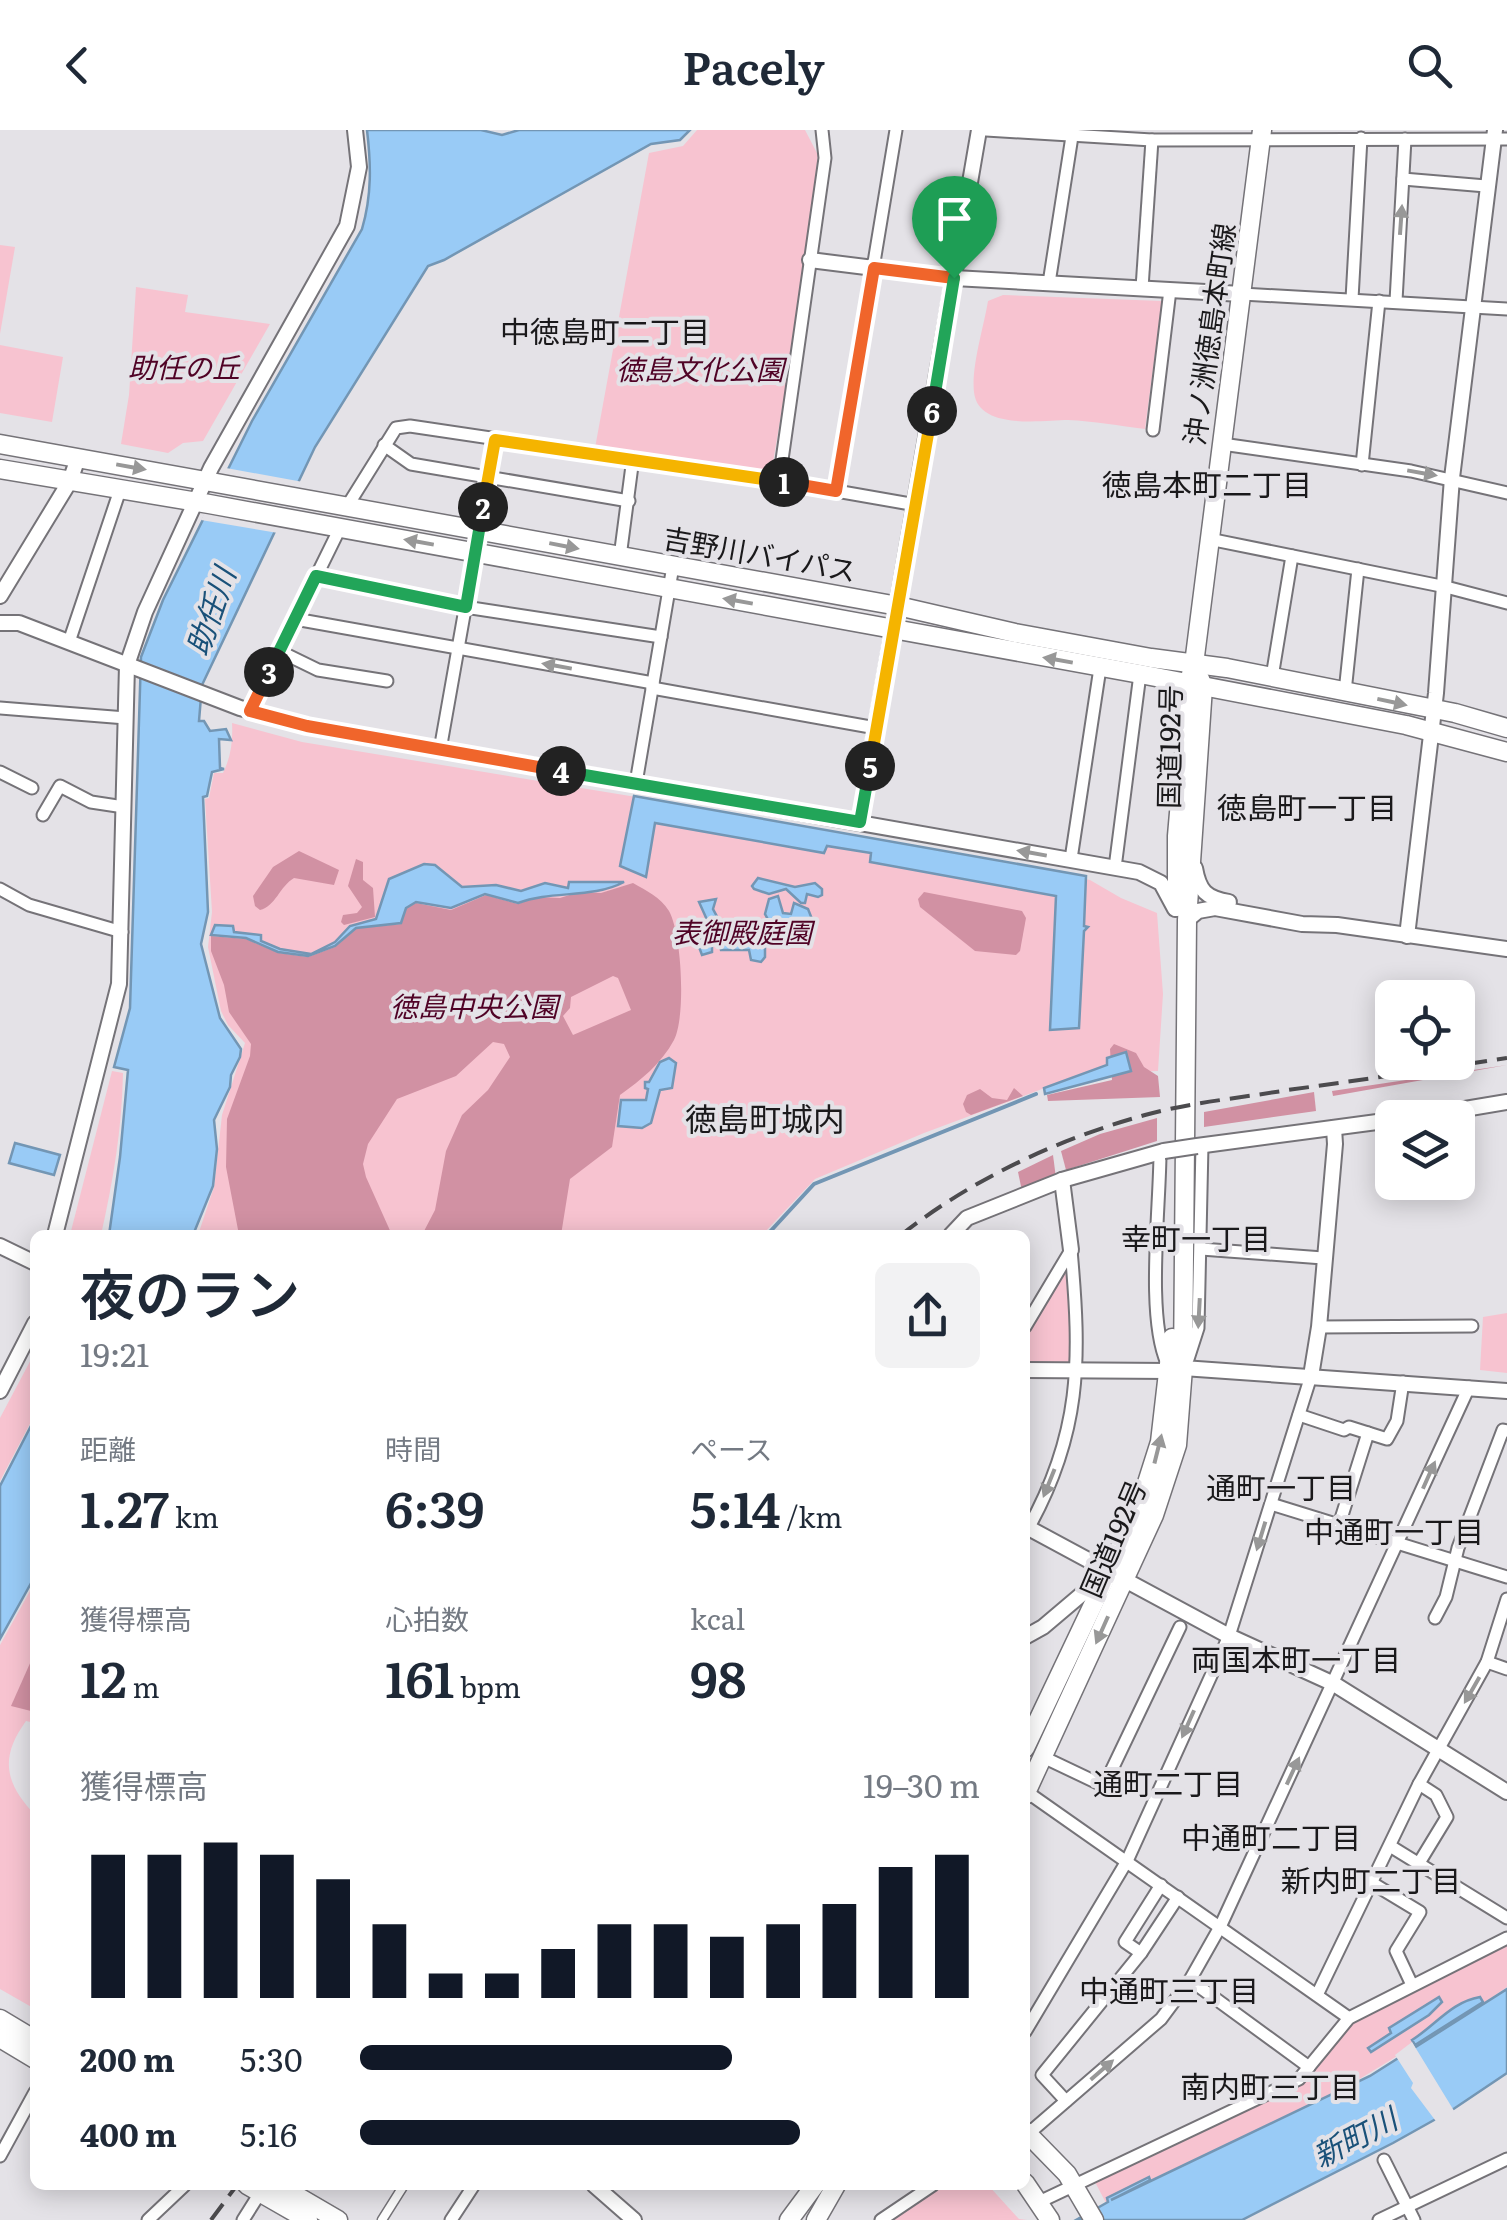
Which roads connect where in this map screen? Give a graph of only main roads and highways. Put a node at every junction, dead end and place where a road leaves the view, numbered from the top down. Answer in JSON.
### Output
{"nodes":[{"id":1,"x":1262,"y":136,"type":"edge"},
{"id":2,"x":0,"y":444,"type":"edge"},
{"id":3,"x":0,"y":468,"type":"edge"},
{"id":4,"x":1194,"y":664,"type":"junction"},
{"id":5,"x":1196,"y":686,"type":"junction"},
{"id":6,"x":1507,"y":728,"type":"edge"},
{"id":7,"x":1507,"y":752,"type":"edge"},
{"id":8,"x":1182,"y":916,"type":"junction"},
{"id":9,"x":1116,"y":1576,"type":"junction"},
{"id":10,"x":1030,"y":1739,"type":"edge"},
{"id":11,"x":1030,"y":1785,"type":"edge"},
{"id":12,"x":0,"y":2019,"type":"edge"},
{"id":13,"x":30,"y":2037,"type":"edge"},
{"id":14,"x":0,"y":2038,"type":"edge"},
{"id":15,"x":30,"y":2056,"type":"edge"},
{"id":16,"x":1030,"y":2135,"type":"edge"},
{"id":17,"x":265,"y":2190,"type":"edge"},
{"id":18,"x":267,"y":2190,"type":"edge"},
{"id":19,"x":810,"y":2190,"type":"edge"},
{"id":20,"x":833,"y":2190,"type":"edge"},
{"id":21,"x":1030,"y":2190,"type":"edge"},
{"id":22,"x":1045,"y":2212,"type":"edge"},
{"id":23,"x":308,"y":2220,"type":"edge"},
{"id":24,"x":338,"y":2220,"type":"edge"},
{"id":25,"x":789,"y":2220,"type":"edge"},
{"id":26,"x":816,"y":2220,"type":"edge"},
{"id":27,"x":1094,"y":2220,"type":"edge"}],
"edges":[{"from":1,"to":4,"type":"main road","name":"沖ノ洲徳島本町線"},
{"from":2,"to":4,"type":"main road","name":"吉野川バイパス","one_way":true},
{"from":5,"to":3,"type":"main road","name":"吉野川バイパス","one_way":true},
{"from":4,"to":5,"type":"main road","name":"国道192号"},
{"from":4,"to":6,"type":"main road","name":"吉野川バイパス","one_way":true},
{"from":5,"to":7,"type":"main road","name":"吉野川バイパス"},
{"from":5,"to":8,"type":"main road","name":"国道192号"},
{"from":5,"to":8,"type":"main road","name":"国道192号"},
{"from":8,"to":9,"type":"main road","name":"国道192号"},
{"from":9,"to":10,"type":"main road","name":"国道192号"},
{"from":9,"to":11,"type":"main road","name":"国道192号","one_way":true},
{"from":12,"to":13,"type":"main road"},
{"from":14,"to":15,"type":"main road"},
{"from":16,"to":27,"type":"main road"},
{"from":17,"to":23,"type":"main road"},
{"from":18,"to":24,"type":"main road"},
{"from":19,"to":25,"type":"main road"},
{"from":20,"to":26,"type":"main road"},
{"from":21,"to":22,"type":"main road"}]}
